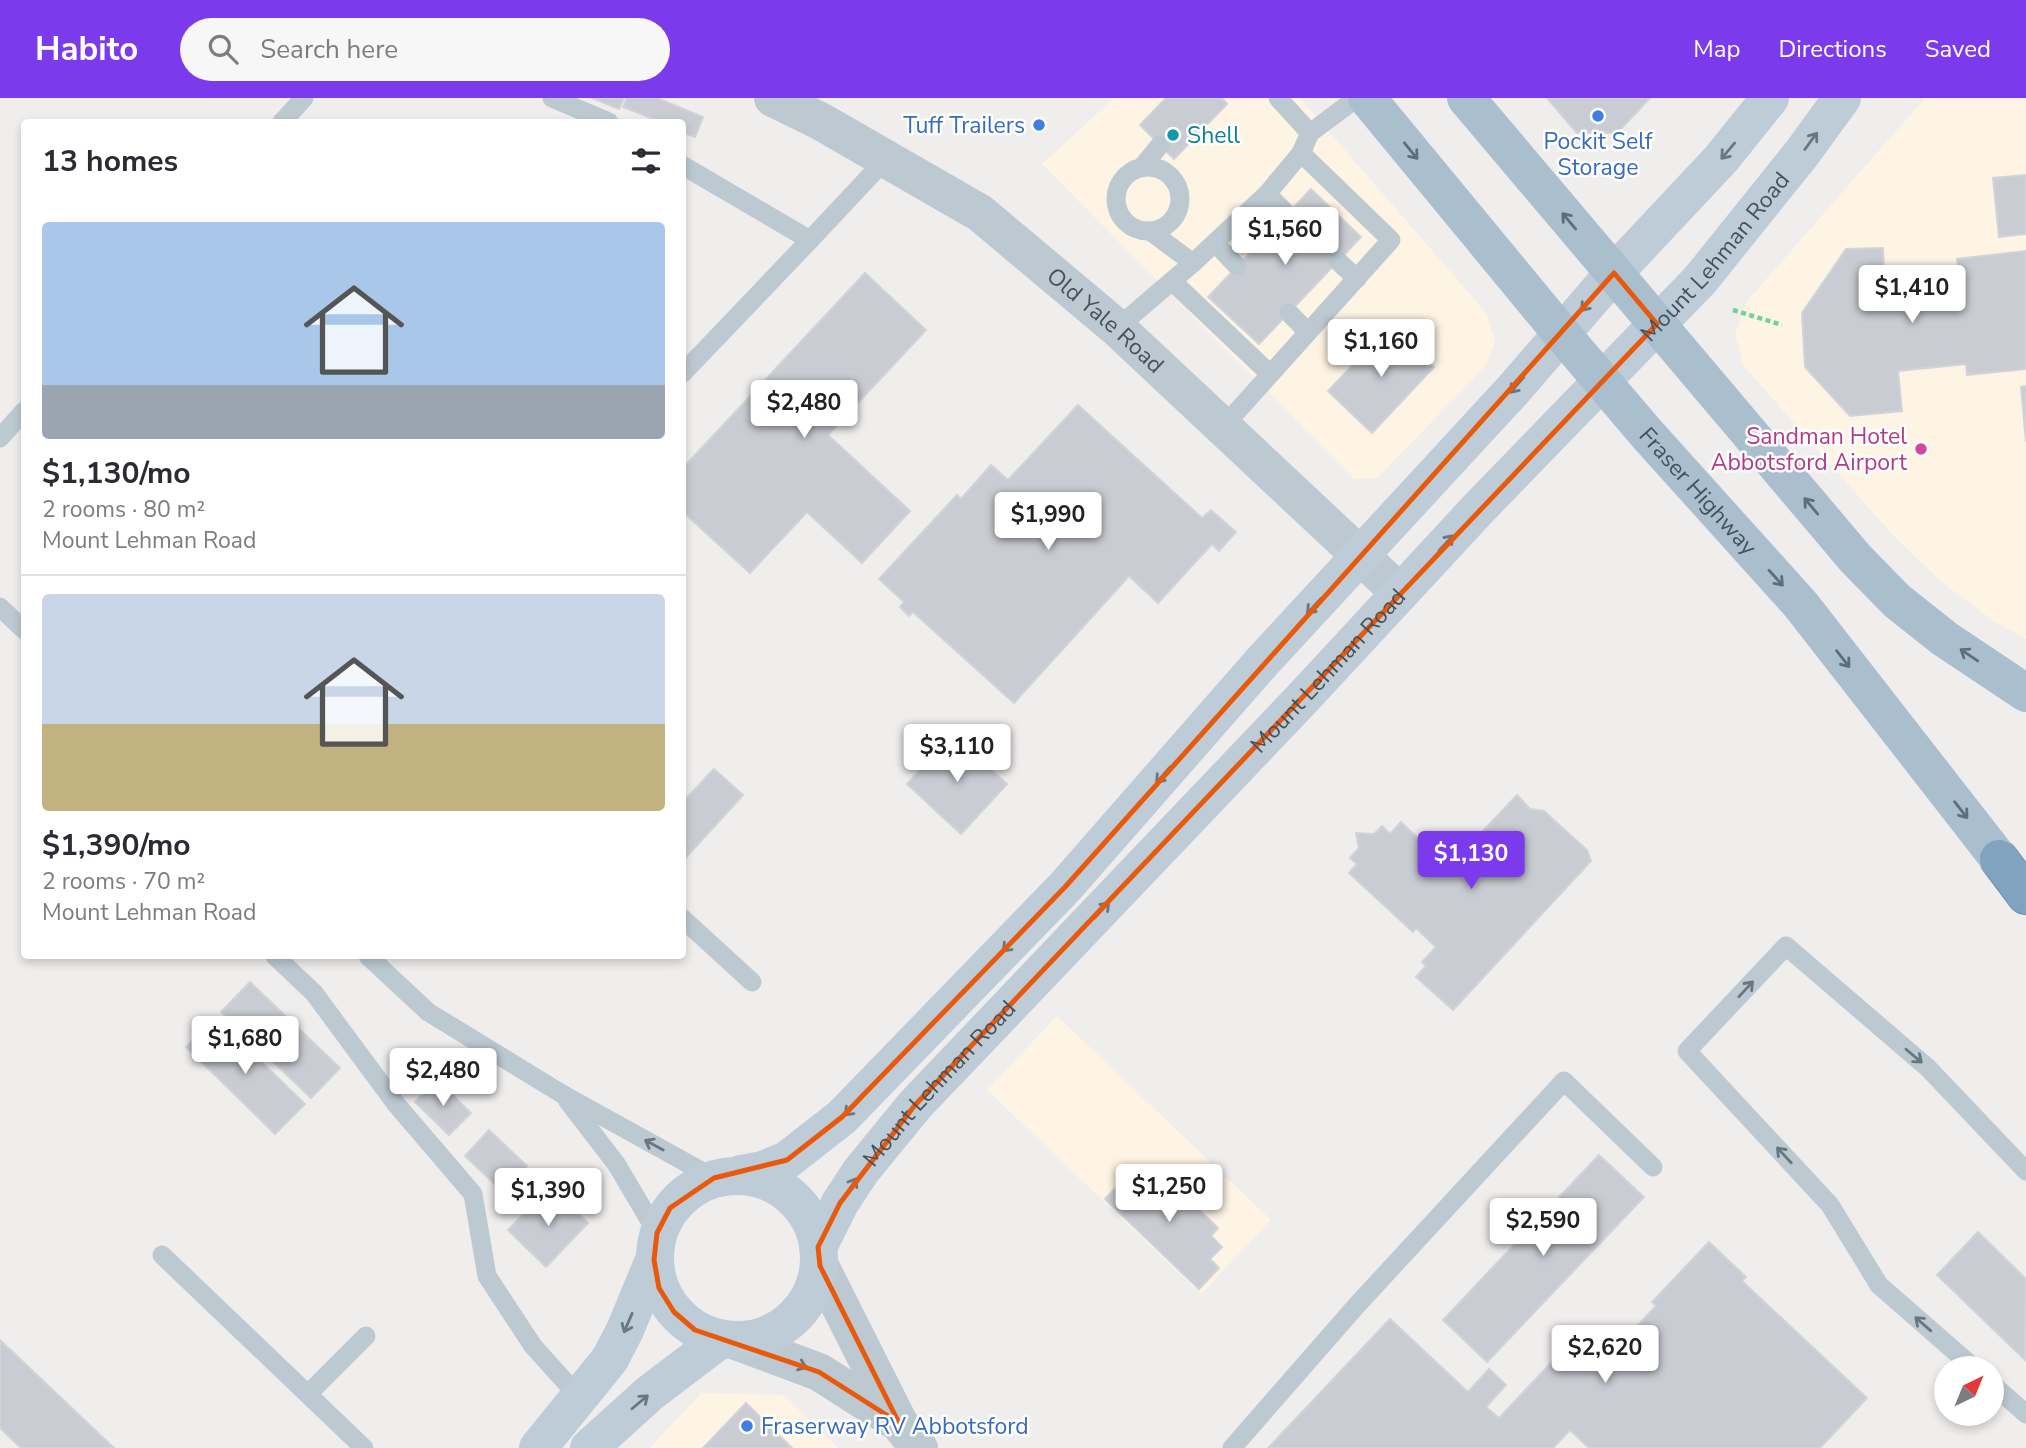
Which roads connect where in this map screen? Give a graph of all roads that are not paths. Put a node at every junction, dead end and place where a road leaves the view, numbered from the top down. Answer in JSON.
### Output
{"nodes":[{"id":1,"x":304,"y":98,"type":"edge"},
{"id":2,"x":552,"y":98,"type":"edge"},
{"id":3,"x":773,"y":98,"type":"edge"},
{"id":4,"x":1279,"y":98,"type":"edge"},
{"id":5,"x":1357,"y":98,"type":"edge"},
{"id":6,"x":1367,"y":98,"type":"edge"},
{"id":7,"x":1466,"y":98,"type":"edge"},
{"id":8,"x":1770,"y":98,"type":"edge"},
{"id":9,"x":1842,"y":98,"type":"edge"},
{"id":10,"x":285,"y":119,"type":"edge"},
{"id":11,"x":602,"y":119,"type":"edge"},
{"id":12,"x":1310,"y":133,"type":"junction"},
{"id":13,"x":1160,"y":145,"type":"dead end"},
{"id":14,"x":1301,"y":153,"type":"junction"},
{"id":15,"x":886,"y":159,"type":"junction"},
{"id":16,"x":686,"y":167,"type":"edge"},
{"id":17,"x":1142,"y":167,"type":"junction"},
{"id":18,"x":1267,"y":194,"type":"junction"},
{"id":19,"x":1287,"y":214,"type":"dead end"},
{"id":20,"x":1150,"y":231,"type":"junction"},
{"id":21,"x":810,"y":240,"type":"junction"},
{"id":22,"x":1215,"y":243,"type":"junction"},
{"id":23,"x":1338,"y":261,"type":"dead end"},
{"id":24,"x":1193,"y":263,"type":"junction"},
{"id":25,"x":1237,"y":266,"type":"dead end"},
{"id":26,"x":1614,"y":273,"type":"junction"},
{"id":27,"x":1357,"y":278,"type":"junction"},
{"id":28,"x":1172,"y":281,"type":"junction"},
{"id":29,"x":1289,"y":313,"type":"dead end"},
{"id":30,"x":1657,"y":324,"type":"junction"},
{"id":31,"x":1117,"y":328,"type":"junction"},
{"id":32,"x":1308,"y":332,"type":"junction"},
{"id":33,"x":1561,"y":333,"type":"junction"},
{"id":34,"x":686,"y":370,"type":"edge"},
{"id":35,"x":1270,"y":374,"type":"junction"},
{"id":36,"x":1601,"y":380,"type":"junction"},
{"id":37,"x":21,"y":414,"type":"edge"},
{"id":38,"x":1222,"y":428,"type":"junction"},
{"id":39,"x":0,"y":438,"type":"edge"},
{"id":40,"x":1361,"y":556,"type":"junction"},
{"id":41,"x":1400,"y":593,"type":"junction"},
{"id":42,"x":0,"y":607,"type":"edge"},
{"id":43,"x":21,"y":627,"type":"edge"},
{"id":44,"x":2026,"y":693,"type":"edge"},
{"id":45,"x":1999,"y":859,"type":"junction"},
{"id":46,"x":2026,"y":890,"type":"edge"},
{"id":47,"x":2026,"y":895,"type":"edge"},
{"id":48,"x":686,"y":922,"type":"edge"},
{"id":49,"x":278,"y":959,"type":"edge"},
{"id":50,"x":372,"y":959,"type":"edge"},
{"id":51,"x":752,"y":982,"type":"dead end"},
{"id":52,"x":562,"y":1094,"type":"junction"},
{"id":53,"x":1653,"y":1167,"type":"dead end"},
{"id":54,"x":2026,"y":1171,"type":"edge"},
{"id":55,"x":727,"y":1176,"type":"junction"},
{"id":56,"x":655,"y":1246,"type":"junction"},
{"id":57,"x":162,"y":1255,"type":"dead end"},
{"id":58,"x":819,"y":1256,"type":"junction"},
{"id":59,"x":366,"y":1336,"type":"dead end"},
{"id":60,"x":727,"y":1340,"type":"junction"},
{"id":61,"x":1960,"y":1356,"type":"edge"},
{"id":62,"x":309,"y":1393,"type":"junction"},
{"id":63,"x":2004,"y":1395,"type":"edge"},
{"id":64,"x":579,"y":1397,"type":"junction"},
{"id":65,"x":2026,"y":1414,"type":"edge"},
{"id":66,"x":909,"y":1435,"type":"edge"},
{"id":67,"x":364,"y":1448,"type":"edge"},
{"id":68,"x":538,"y":1448,"type":"edge"},
{"id":69,"x":589,"y":1448,"type":"edge"},
{"id":70,"x":1232,"y":1448,"type":"edge"}],
"edges":[{"from":1,"to":10,"type":"lane"},
{"from":2,"to":11,"type":"lane"},
{"from":3,"to":15,"type":"street","name":"Old Yale Road"},
{"from":4,"to":12,"type":"lane"},
{"from":5,"to":12,"type":"lane"},
{"from":6,"to":33,"type":"main road","name":"Fraser Highway","one_way":true},
{"from":26,"to":7,"type":"main road","one_way":true},
{"from":8,"to":26,"type":"main road","name":"Mount Lehman Road","one_way":true},
{"from":30,"to":9,"type":"main road","name":"Mount Lehman Road","one_way":true},
{"from":12,"to":14,"type":"lane"},
{"from":13,"to":17,"type":"lane"},
{"from":14,"to":18,"type":"lane"},
{"from":14,"to":27,"type":"lane"},
{"from":15,"to":21,"type":"lane"},
{"from":15,"to":31,"type":"street","name":"Old Yale Road"},
{"from":16,"to":21,"type":"lane"},
{"from":17,"to":20,"type":"lane"},
{"from":17,"to":20,"type":"lane"},
{"from":18,"to":19,"type":"lane"},
{"from":18,"to":22,"type":"lane"},
{"from":20,"to":24,"type":"lane"},
{"from":21,"to":34,"type":"lane"},
{"from":22,"to":24,"type":"lane"},
{"from":22,"to":25,"type":"lane"},
{"from":23,"to":27,"type":"lane"},
{"from":24,"to":28,"type":"lane"},
{"from":26,"to":30,"type":"main road"},
{"from":26,"to":33,"type":"main road","name":"Mount Lehman Road","one_way":true},
{"from":27,"to":32,"type":"lane"},
{"from":28,"to":31,"type":"lane"},
{"from":28,"to":35,"type":"lane"},
{"from":29,"to":32,"type":"lane"},
{"from":30,"to":36,"type":"main road","name":"Mount Lehman Road"},
{"from":44,"to":30,"type":"main road","one_way":true},
{"from":31,"to":38,"type":"street","name":"Old Yale Road"},
{"from":32,"to":35,"type":"lane"},
{"from":33,"to":36,"type":"main road","name":"Fraser Highway"},
{"from":33,"to":40,"type":"main road","name":"Mount Lehman Road","one_way":true},
{"from":35,"to":38,"type":"lane"},
{"from":41,"to":36,"type":"main road","name":"Mount Lehman Road","one_way":true},
{"from":36,"to":45,"type":"main road","name":"Fraser Highway","one_way":true},
{"from":37,"to":39,"type":"lane"},
{"from":38,"to":40,"type":"street","name":"Old Yale Road"},
{"from":40,"to":41,"type":"street","name":"Old Yale Road"},
{"from":40,"to":55,"type":"main road","name":"Mount Lehman Road","one_way":true},
{"from":58,"to":41,"type":"main road","name":"Mount Lehman Road","one_way":true},
{"from":42,"to":43,"type":"lane"},
{"from":45,"to":46,"type":"main road","name":"Fraser Highway"},
{"from":45,"to":47,"type":"highway"},
{"from":48,"to":51,"type":"lane"},
{"from":49,"to":64,"type":"lane"},
{"from":50,"to":52,"type":"lane"},
{"from":55,"to":52,"type":"lane","one_way":true},
{"from":52,"to":56,"type":"lane"},
{"from":53,"to":70,"type":"lane"},
{"from":61,"to":54,"type":"lane","one_way":true},
{"from":55,"to":56,"type":"main road"},
{"from":55,"to":58,"type":"main road"},
{"from":56,"to":60,"type":"main road"},
{"from":56,"to":64,"type":"main road","one_way":true},
{"from":57,"to":62,"type":"lane"},
{"from":58,"to":60,"type":"main road"},
{"from":58,"to":66,"type":"street"},
{"from":59,"to":62,"type":"lane"},
{"from":60,"to":66,"type":"street","one_way":true},
{"from":69,"to":60,"type":"main road","one_way":true},
{"from":62,"to":67,"type":"lane"},
{"from":63,"to":65,"type":"lane"},
{"from":64,"to":68,"type":"main road"}]}
